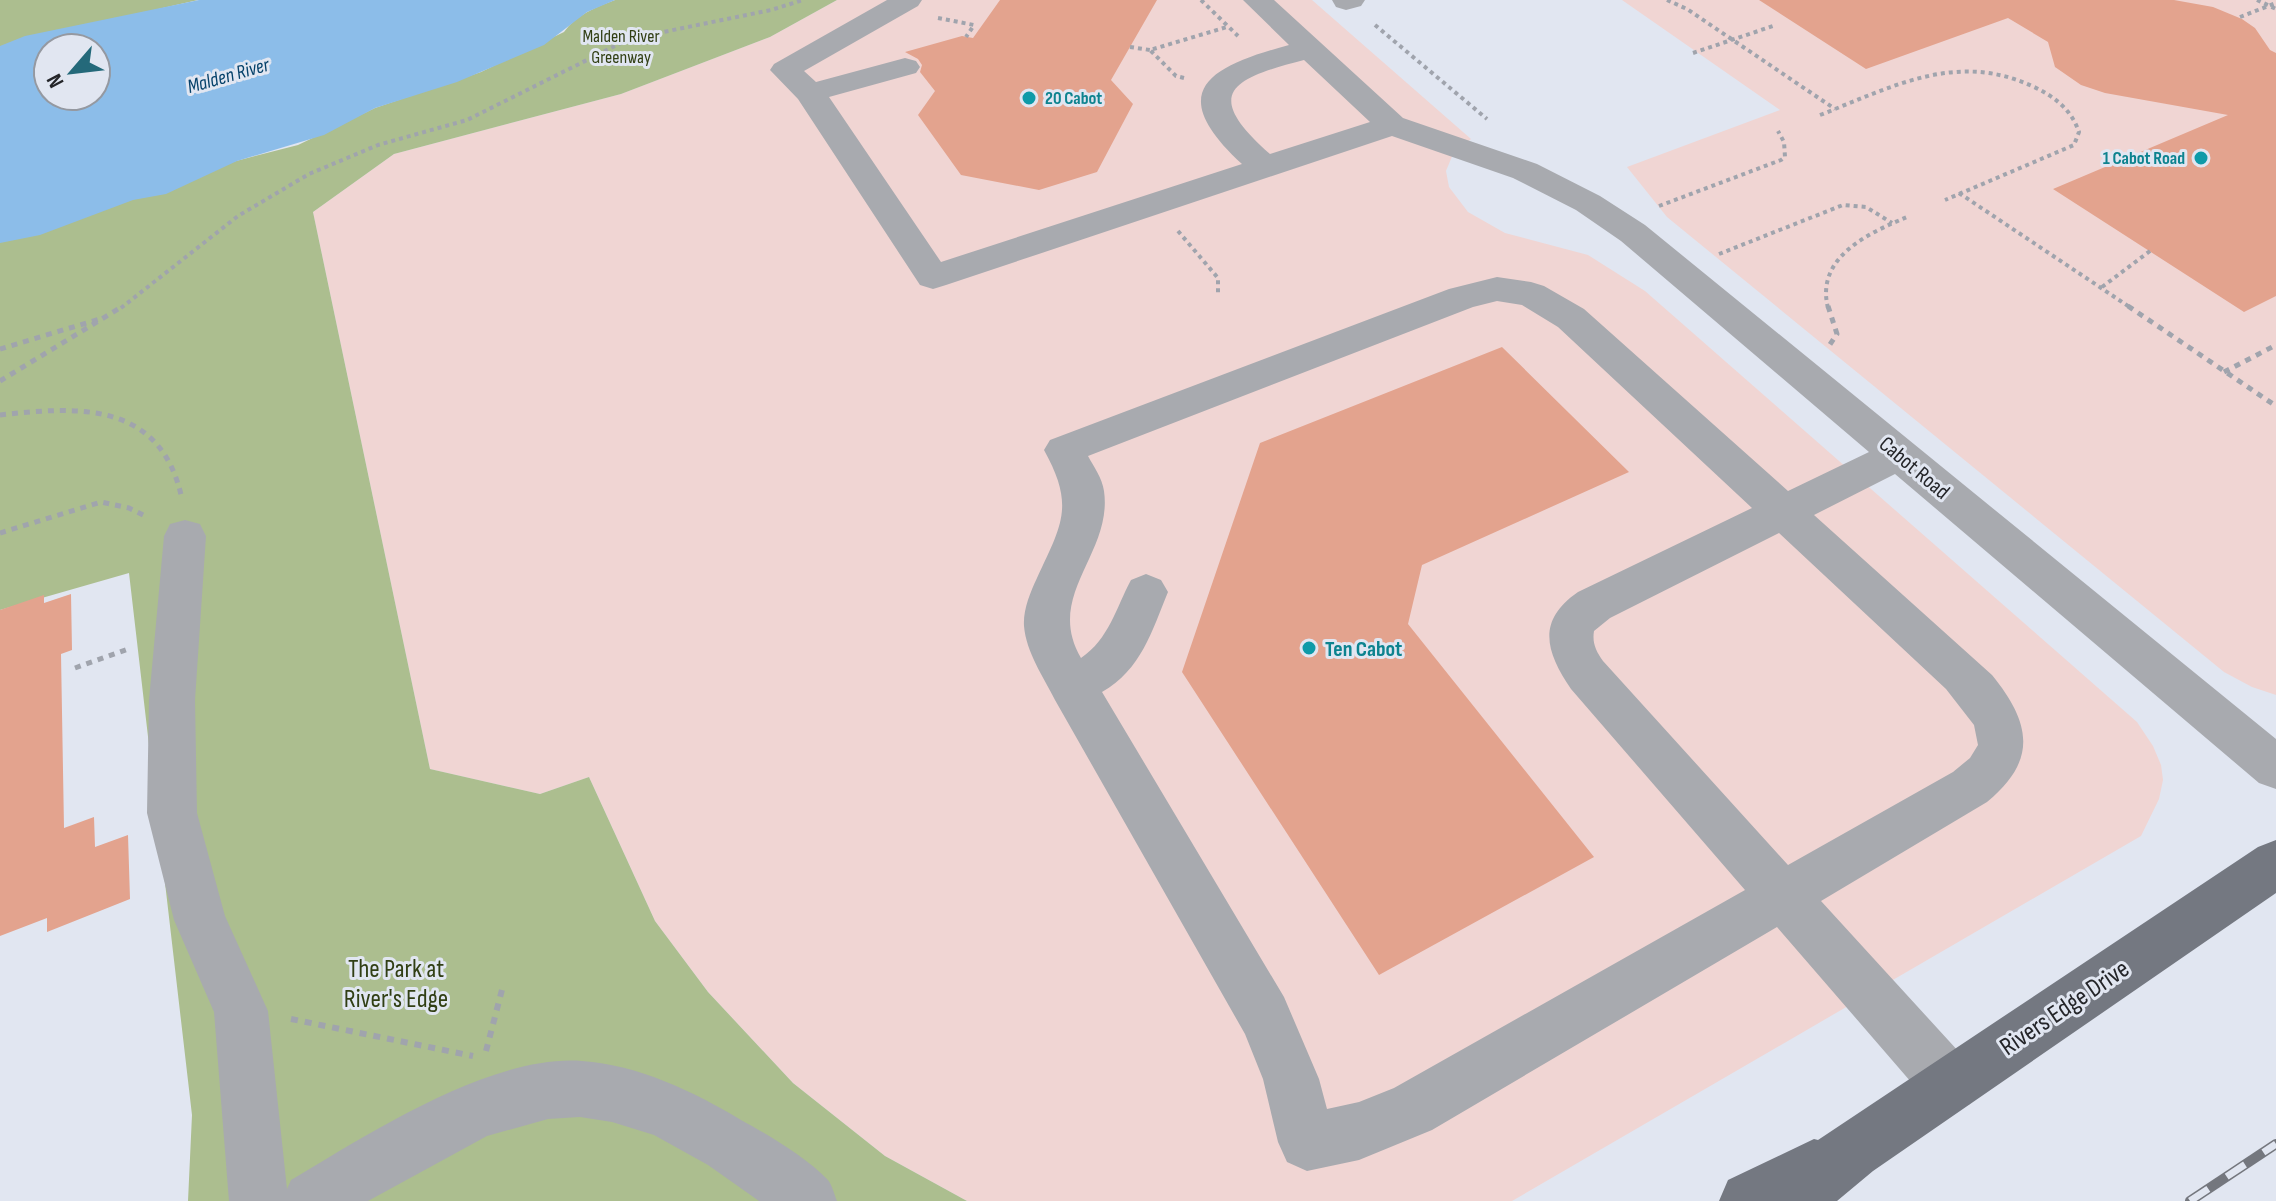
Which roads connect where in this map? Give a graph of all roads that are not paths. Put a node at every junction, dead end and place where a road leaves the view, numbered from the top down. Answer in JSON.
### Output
{"nodes":[{"id":1,"x":1257,"y":0,"type":"edge"},
{"id":2,"x":920,"y":8,"type":"edge"},
{"id":3,"x":1310,"y":49,"type":"junction"},
{"id":4,"x":905,"y":67,"type":"dead end"},
{"id":5,"x":810,"y":93,"type":"junction"},
{"id":6,"x":1392,"y":125,"type":"junction"},
{"id":7,"x":1265,"y":167,"type":"junction"},
{"id":8,"x":1900,"y":454,"type":"junction"},
{"id":9,"x":1782,"y":511,"type":"junction"},
{"id":10,"x":185,"y":536,"type":"road end"},
{"id":11,"x":1146,"y":592,"type":"dead end"},
{"id":12,"x":1071,"y":686,"type":"junction"},
{"id":13,"x":2276,"y":768,"type":"edge"},
{"id":14,"x":2276,"y":864,"type":"edge"},
{"id":15,"x":1782,"y":896,"type":"junction"},
{"id":16,"x":1950,"y":1084,"type":"junction"},
{"id":17,"x":1852,"y":1150,"type":"junction"},
{"id":18,"x":259,"y":1201,"type":"edge"},
{"id":19,"x":312,"y":1201,"type":"edge"},
{"id":20,"x":807,"y":1201,"type":"edge"},
{"id":21,"x":1749,"y":1201,"type":"edge"},
{"id":22,"x":1791,"y":1201,"type":"edge"}],
"edges":[{"from":1,"to":3,"type":"street"},
{"from":2,"to":5,"type":"street"},
{"from":3,"to":6,"type":"street"},
{"from":3,"to":7,"type":"street"},
{"from":4,"to":5,"type":"street"},
{"from":5,"to":7,"type":"street"},
{"from":6,"to":7,"type":"street"},
{"from":6,"to":8,"type":"street","name":"Cabot Road"},
{"from":8,"to":9,"type":"street"},
{"from":8,"to":13,"type":"street","name":"Cabot Road"},
{"from":9,"to":12,"type":"street"},
{"from":9,"to":15,"type":"street"},
{"from":9,"to":15,"type":"street"},
{"from":10,"to":18,"type":"street"},
{"from":11,"to":12,"type":"street"},
{"from":12,"to":15,"type":"street"},
{"from":14,"to":16,"type":"main road","name":"Rivers Edge Drive"},
{"from":15,"to":16,"type":"street"},
{"from":16,"to":17,"type":"main road","name":"Rivers Edge Drive"},
{"from":17,"to":21,"type":"main road","name":"Rivers Edge Drive"},
{"from":17,"to":22,"type":"main road","name":"Rivers Edge Drive"},
{"from":19,"to":20,"type":"street"}]}
